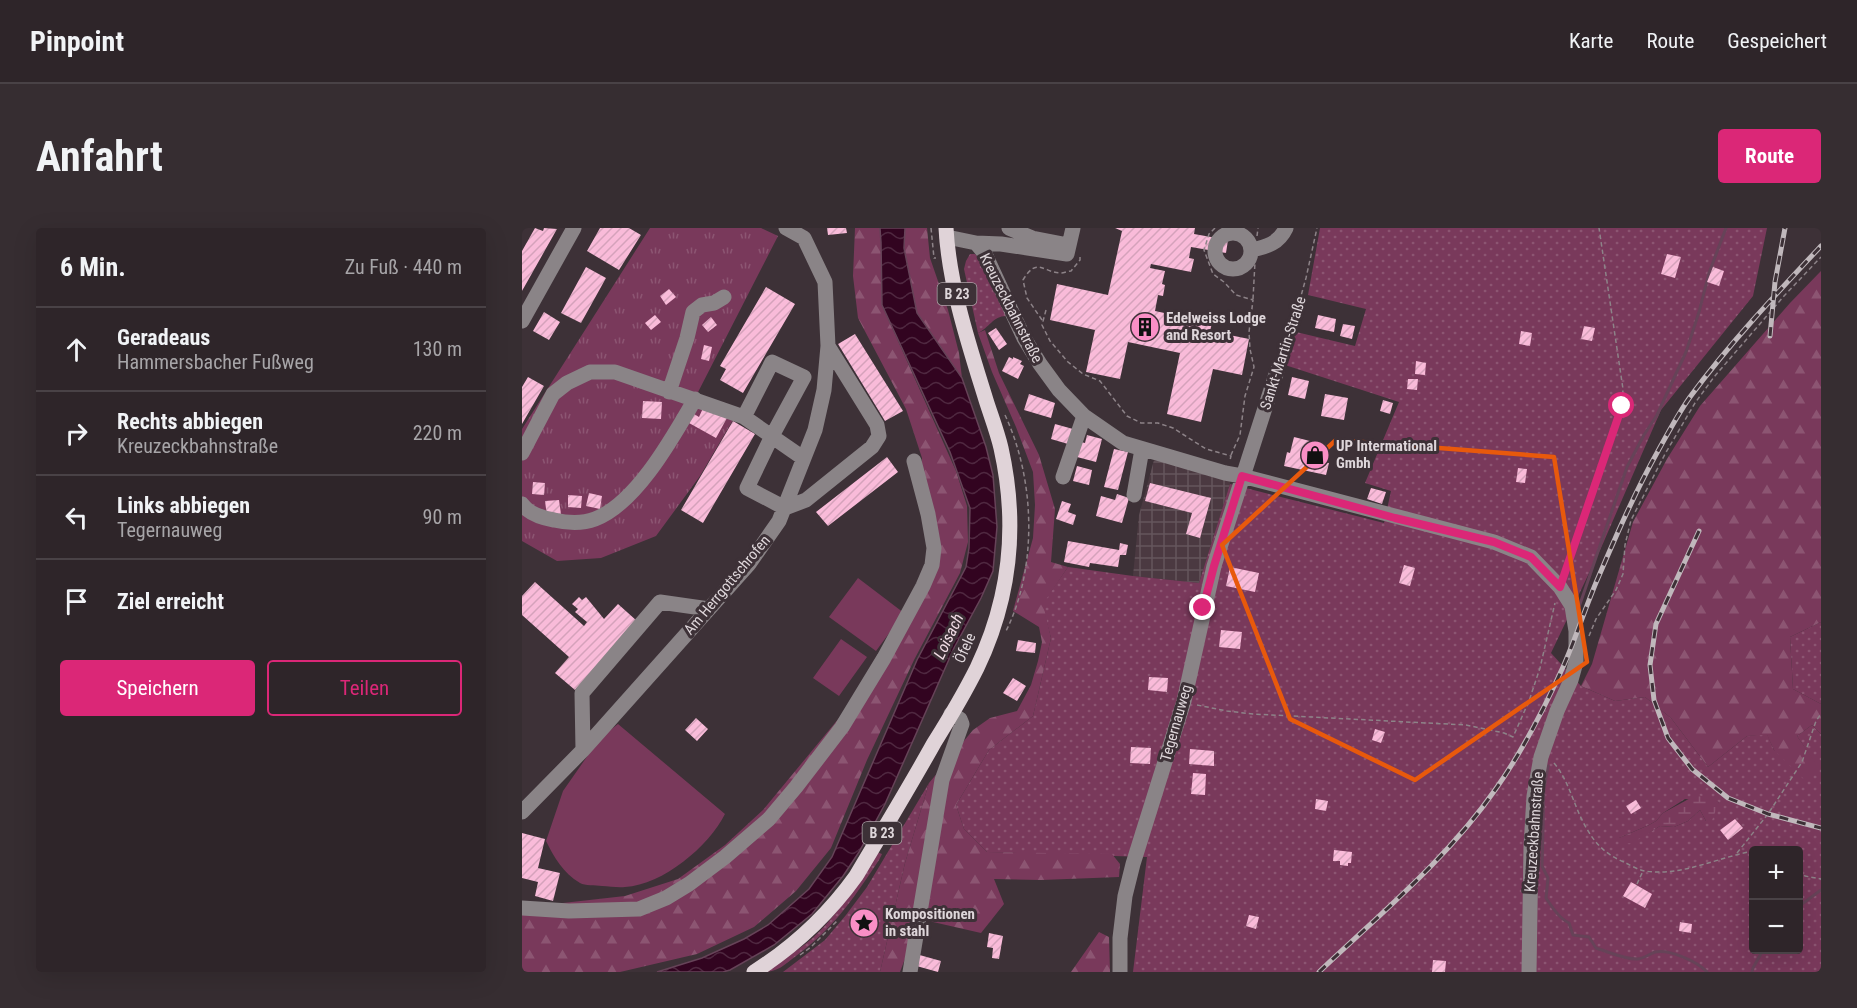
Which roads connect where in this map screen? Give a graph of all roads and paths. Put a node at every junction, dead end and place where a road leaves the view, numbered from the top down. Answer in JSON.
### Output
{"nodes":[{"id":1,"x":574,"y":228,"type":"edge"},
{"id":2,"x":786,"y":228,"type":"edge"},
{"id":3,"x":1009,"y":228,"type":"edge"},
{"id":4,"x":1073,"y":228,"type":"edge"},
{"id":5,"x":1215,"y":228,"type":"edge"},
{"id":6,"x":1258,"y":228,"type":"edge"},
{"id":7,"x":1286,"y":228,"type":"edge"},
{"id":8,"x":1317,"y":228,"type":"edge"},
{"id":9,"x":1599,"y":228,"type":"edge"},
{"id":10,"x":947,"y":232,"type":"edge"},
{"id":11,"x":807,"y":233,"type":"edge"},
{"id":12,"x":976,"y":243,"type":"junction"},
{"id":13,"x":1075,"y":248,"type":"junction"},
{"id":14,"x":1254,"y":250,"type":"junction"},
{"id":15,"x":1821,"y":257,"type":"edge"},
{"id":16,"x":724,"y":297,"type":"dead end"},
{"id":17,"x":1253,"y":300,"type":"junction"},
{"id":18,"x":1046,"y":310,"type":"dead end"},
{"id":19,"x":522,"y":321,"type":"edge"},
{"id":20,"x":1043,"y":321,"type":"junction"},
{"id":21,"x":828,"y":346,"type":"junction"},
{"id":22,"x":1277,"y":371,"type":"joint"},
{"id":23,"x":669,"y":392,"type":"junction"},
{"id":24,"x":694,"y":399,"type":"junction"},
{"id":25,"x":1004,"y":412,"type":"dead end"},
{"id":26,"x":1084,"y":416,"type":"junction"},
{"id":27,"x":744,"y":417,"type":"junction"},
{"id":28,"x":772,"y":436,"type":"junction"},
{"id":29,"x":1142,"y":449,"type":"junction"},
{"id":30,"x":522,"y":453,"type":"edge"},
{"id":31,"x":1231,"y":456,"type":"junction"},
{"id":32,"x":803,"y":458,"type":"junction"},
{"id":33,"x":914,"y":461,"type":"dead end"},
{"id":34,"x":1226,"y":474,"type":"junction"},
{"id":35,"x":1242,"y":476,"type":"junction"},
{"id":36,"x":1063,"y":477,"type":"dead end"},
{"id":37,"x":1134,"y":495,"type":"dead end"},
{"id":38,"x":522,"y":504,"type":"edge"},
{"id":39,"x":785,"y":508,"type":"junction"},
{"id":40,"x":1560,"y":587,"type":"junction"},
{"id":41,"x":709,"y":609,"type":"junction"},
{"id":42,"x":1004,"y":635,"type":"dead end"},
{"id":43,"x":1586,"y":644,"type":"dead end"},
{"id":44,"x":1184,"y":701,"type":"junction"},
{"id":45,"x":951,"y":714,"type":"junction"},
{"id":46,"x":1821,"y":714,"type":"edge"},
{"id":47,"x":583,"y":750,"type":"junction"},
{"id":48,"x":1541,"y":757,"type":"junction"},
{"id":49,"x":522,"y":812,"type":"edge"},
{"id":50,"x":1749,"y":852,"type":"edge"},
{"id":51,"x":1737,"y":854,"type":"junction"},
{"id":52,"x":1643,"y":871,"type":"junction"},
{"id":53,"x":1803,"y":875,"type":"edge"},
{"id":54,"x":1821,"y":879,"type":"edge"},
{"id":55,"x":1637,"y":884,"type":"dead end"},
{"id":56,"x":522,"y":908,"type":"edge"},
{"id":57,"x":842,"y":915,"type":"dead end"},
{"id":58,"x":801,"y":954,"type":"dead end"},
{"id":59,"x":754,"y":972,"type":"edge"},
{"id":60,"x":910,"y":972,"type":"edge"},
{"id":61,"x":1120,"y":972,"type":"edge"},
{"id":62,"x":1529,"y":972,"type":"edge"}],
"edges":[{"from":1,"to":19,"type":"street"},
{"from":2,"to":11,"type":"street"},
{"from":3,"to":13,"type":"street"},
{"from":4,"to":13,"type":"street"},
{"from":5,"to":17,"type":"path"},
{"from":6,"to":14,"type":"path"},
{"from":7,"to":14,"type":"street"},
{"from":8,"to":22,"type":"path","name":"Sankt-Martin-Straße"},
{"from":9,"to":40,"type":"path"},
{"from":10,"to":12,"type":"street","name":"Kreuzeckbahnstraße"},
{"from":10,"to":45,"type":"main road","name":"Öfele","number":"B 23"},
{"from":11,"to":21,"type":"street","name":"Am Herrgottschrofen"},
{"from":12,"to":13,"type":"street"},
{"from":12,"to":26,"type":"street","name":"Kreuzeckbahnstraße"},
{"from":13,"to":20,"type":"path"},
{"from":14,"to":17,"type":"path"},
{"from":15,"to":43,"type":"path"},
{"from":16,"to":23,"type":"street"},
{"from":17,"to":31,"type":"path"},
{"from":18,"to":20,"type":"path"},
{"from":20,"to":31,"type":"path"},
{"from":21,"to":32,"type":"street","name":"Am Herrgottschrofen"},
{"from":21,"to":39,"type":"street"},
{"from":22,"to":35,"type":"street","name":"Sankt-Martin-Straße"},
{"from":23,"to":24,"type":"street"},
{"from":23,"to":30,"type":"street"},
{"from":24,"to":27,"type":"street"},
{"from":24,"to":38,"type":"street"},
{"from":25,"to":42,"type":"path"},
{"from":26,"to":29,"type":"street","name":"Kreuzeckbahnstraße"},
{"from":26,"to":36,"type":"street"},
{"from":27,"to":28,"type":"street"},
{"from":27,"to":28,"type":"street"},
{"from":28,"to":32,"type":"street"},
{"from":28,"to":39,"type":"street"},
{"from":29,"to":34,"type":"street","name":"Kreuzeckbahnstraße"},
{"from":29,"to":37,"type":"street"},
{"from":31,"to":34,"type":"path"},
{"from":32,"to":39,"type":"street","name":"Am Herrgottschrofen"},
{"from":33,"to":56,"type":"street"},
{"from":34,"to":35,"type":"street","name":"Kreuzeckbahnstraße"},
{"from":35,"to":40,"type":"street","name":"Kreuzeckbahnstraße"},
{"from":35,"to":44,"type":"street","name":"Tegernauweg"},
{"from":39,"to":41,"type":"street","name":"Am Herrgottschrofen"},
{"from":40,"to":44,"type":"path"},
{"from":40,"to":48,"type":"street","name":"Kreuzeckbahnstraße"},
{"from":41,"to":47,"type":"street","name":"Am Herrgottschrofen"},
{"from":41,"to":47,"type":"street"},
{"from":44,"to":61,"type":"street","name":"Tegernauweg"},
{"from":45,"to":59,"type":"main road","name":"Öfele","number":"B 23"},
{"from":45,"to":60,"type":"street"},
{"from":46,"to":51,"type":"path"},
{"from":47,"to":49,"type":"street","name":"Am Herrgottschrofen"},
{"from":48,"to":52,"type":"path"},
{"from":48,"to":62,"type":"street","name":"Kreuzeckbahnstraße"},
{"from":50,"to":51,"type":"path"},
{"from":51,"to":52,"type":"path"},
{"from":52,"to":55,"type":"path"},
{"from":53,"to":54,"type":"path"},
{"from":57,"to":58,"type":"path"}]}
